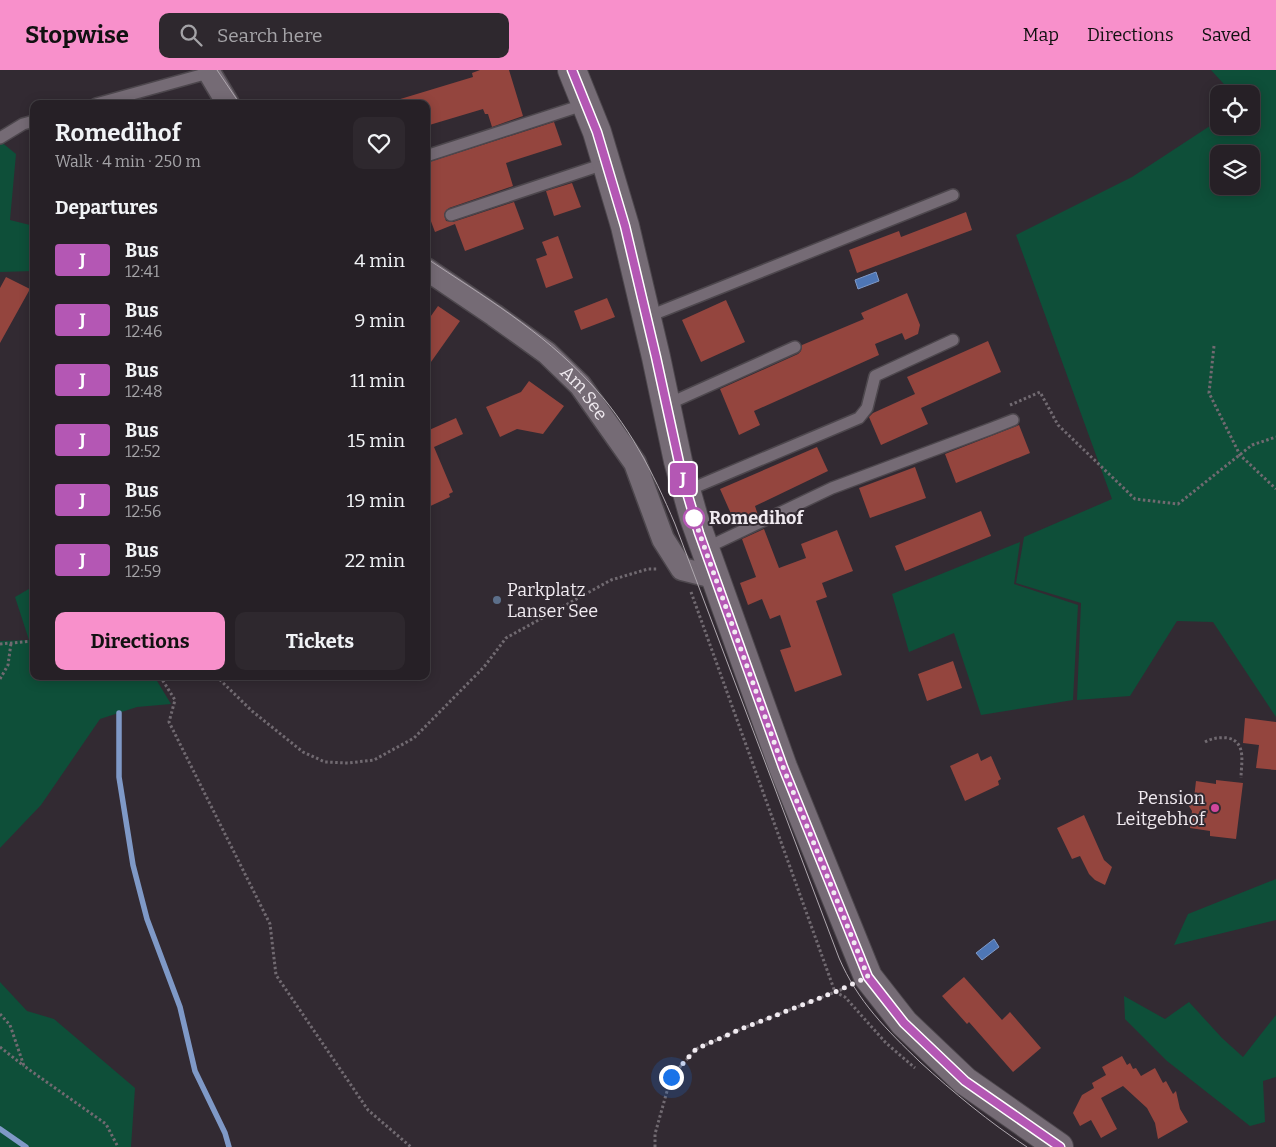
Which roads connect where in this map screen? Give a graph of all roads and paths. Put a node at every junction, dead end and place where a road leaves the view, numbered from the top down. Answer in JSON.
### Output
{"nodes":[{"id":1,"x":572,"y":70,"type":"edge"},
{"id":2,"x":212,"y":71,"type":"edge"},
{"id":3,"x":110,"y":100,"type":"edge"},
{"id":4,"x":226,"y":100,"type":"edge"},
{"id":5,"x":586,"y":104,"type":"junction"},
{"id":6,"x":30,"y":122,"type":"edge"},
{"id":7,"x":0,"y":138,"type":"edge"},
{"id":8,"x":430,"y":155,"type":"edge"},
{"id":9,"x":607,"y":163,"type":"junction"},
{"id":10,"x":953,"y":195,"type":"dead end"},
{"id":11,"x":451,"y":215,"type":"dead end"},
{"id":12,"x":430,"y":272,"type":"edge"},
{"id":13,"x":647,"y":318,"type":"junction"},
{"id":14,"x":953,"y":340,"type":"dead end"},
{"id":15,"x":1214,"y":346,"type":"dead end"},
{"id":16,"x":795,"y":347,"type":"dead end"},
{"id":17,"x":666,"y":405,"type":"junction"},
{"id":18,"x":1013,"y":420,"type":"dead end"},
{"id":19,"x":990,"y":430,"type":"junction"},
{"id":20,"x":1276,"y":437,"type":"edge"},
{"id":21,"x":1240,"y":455,"type":"junction"},
{"id":22,"x":1276,"y":489,"type":"edge"},
{"id":23,"x":686,"y":491,"type":"junction"},
{"id":24,"x":704,"y":548,"type":"junction"},
{"id":25,"x":682,"y":569,"type":"junction"},
{"id":26,"x":714,"y":577,"type":"junction"},
{"id":27,"x":30,"y":642,"type":"edge"},
{"id":28,"x":0,"y":644,"type":"edge"},
{"id":29,"x":11,"y":644,"type":"junction"},
{"id":30,"x":0,"y":679,"type":"edge"},
{"id":31,"x":162,"y":680,"type":"edge"},
{"id":32,"x":220,"y":680,"type":"edge"},
{"id":33,"x":1205,"y":742,"type":"dead end"},
{"id":34,"x":1240,"y":778,"type":"dead end"},
{"id":35,"x":868,"y":977,"type":"junction"},
{"id":36,"x":0,"y":1014,"type":"edge"},
{"id":37,"x":0,"y":1047,"type":"edge"},
{"id":38,"x":24,"y":1066,"type":"junction"},
{"id":39,"x":118,"y":1147,"type":"edge"},
{"id":40,"x":411,"y":1147,"type":"edge"},
{"id":41,"x":655,"y":1147,"type":"edge"},
{"id":42,"x":1060,"y":1147,"type":"edge"}],
"edges":[{"from":1,"to":5,"type":"main road"},
{"from":2,"to":3,"type":"lane"},
{"from":2,"to":4,"type":"street"},
{"from":5,"to":8,"type":"lane"},
{"from":5,"to":9,"type":"main road"},
{"from":6,"to":7,"type":"lane"},
{"from":9,"to":11,"type":"lane"},
{"from":9,"to":13,"type":"main road"},
{"from":10,"to":13,"type":"lane"},
{"from":12,"to":25,"type":"street","name":"Am See"},
{"from":13,"to":17,"type":"main road"},
{"from":14,"to":23,"type":"lane"},
{"from":15,"to":21,"type":"path"},
{"from":16,"to":17,"type":"lane"},
{"from":17,"to":23,"type":"main road"},
{"from":18,"to":19,"type":"lane"},
{"from":19,"to":21,"type":"path"},
{"from":19,"to":24,"type":"lane"},
{"from":20,"to":21,"type":"path"},
{"from":21,"to":22,"type":"path"},
{"from":23,"to":24,"type":"main road"},
{"from":24,"to":26,"type":"main road"},
{"from":25,"to":26,"type":"street"},
{"from":25,"to":32,"type":"path"},
{"from":26,"to":35,"type":"main road"},
{"from":27,"to":29,"type":"path"},
{"from":28,"to":29,"type":"path"},
{"from":29,"to":30,"type":"path"},
{"from":31,"to":40,"type":"path"},
{"from":33,"to":34,"type":"path"},
{"from":35,"to":41,"type":"path"},
{"from":35,"to":42,"type":"main road"},
{"from":36,"to":38,"type":"path"},
{"from":37,"to":38,"type":"path"},
{"from":38,"to":39,"type":"path"}]}
